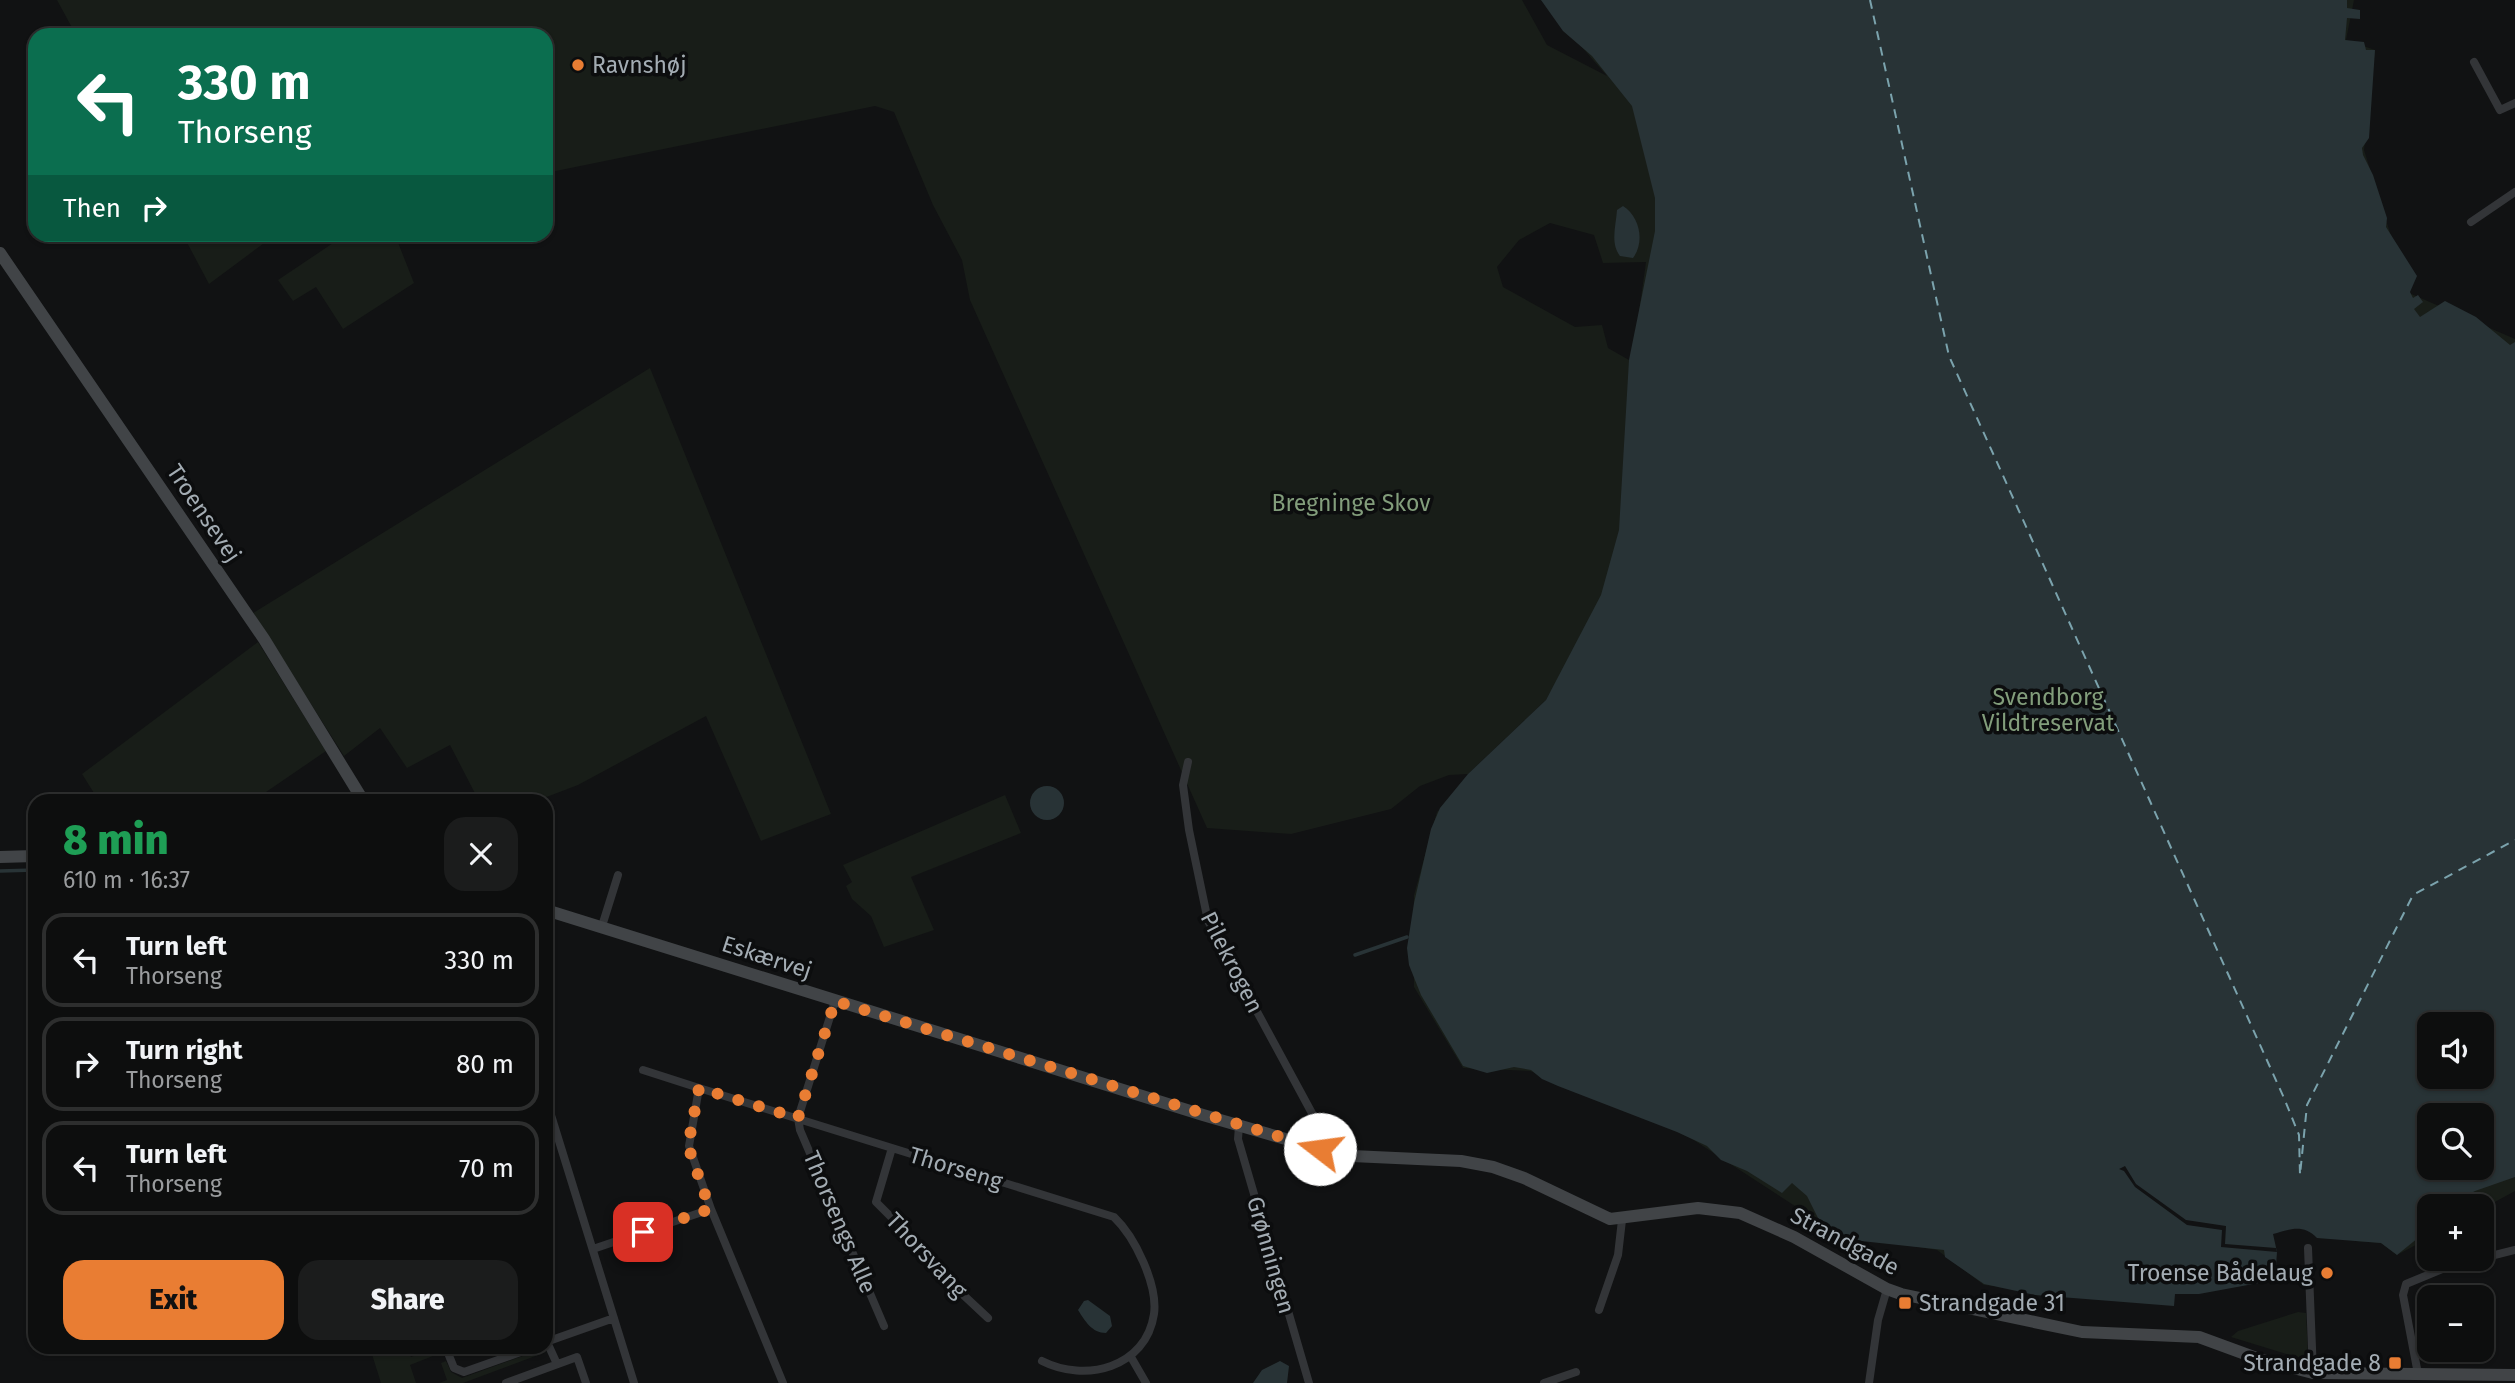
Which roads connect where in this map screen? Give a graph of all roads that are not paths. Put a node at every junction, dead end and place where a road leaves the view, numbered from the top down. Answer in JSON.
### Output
{"nodes":[{"id":1,"x":2474,"y":62,"type":"dead end"},
{"id":2,"x":2515,"y":103,"type":"edge"},
{"id":3,"x":2515,"y":191,"type":"edge"},
{"id":4,"x":2472,"y":222,"type":"dead end"},
{"id":5,"x":0,"y":253,"type":"edge"},
{"id":6,"x":1188,"y":762,"type":"dead end"},
{"id":7,"x":360,"y":794,"type":"edge"},
{"id":8,"x":28,"y":856,"type":"edge"},
{"id":9,"x":0,"y":857,"type":"edge"},
{"id":10,"x":618,"y":874,"type":"dead end"},
{"id":11,"x":553,"y":912,"type":"edge"},
{"id":12,"x":602,"y":926,"type":"junction"},
{"id":13,"x":835,"y":1001,"type":"junction"},
{"id":14,"x":643,"y":1070,"type":"dead end"},
{"id":15,"x":699,"y":1088,"type":"junction"},
{"id":16,"x":798,"y":1118,"type":"junction"},
{"id":17,"x":553,"y":1121,"type":"edge"},
{"id":18,"x":1239,"y":1126,"type":"junction"},
{"id":19,"x":892,"y":1148,"type":"junction"},
{"id":20,"x":1320,"y":1149,"type":"junction"},
{"id":21,"x":710,"y":1209,"type":"junction"},
{"id":22,"x":1622,"y":1220,"type":"junction"},
{"id":23,"x":2308,"y":1248,"type":"dead end"},
{"id":24,"x":593,"y":1249,"type":"junction"},
{"id":25,"x":2515,"y":1250,"type":"edge"},
{"id":26,"x":1887,"y":1289,"type":"junction"},
{"id":27,"x":1599,"y":1310,"type":"dead end"},
{"id":28,"x":614,"y":1318,"type":"junction"},
{"id":29,"x":988,"y":1318,"type":"dead end"},
{"id":30,"x":884,"y":1325,"type":"dead end"},
{"id":31,"x":553,"y":1340,"type":"edge"},
{"id":32,"x":448,"y":1354,"type":"edge"},
{"id":33,"x":515,"y":1354,"type":"edge"},
{"id":34,"x":553,"y":1354,"type":"edge"},
{"id":35,"x":1130,"y":1357,"type":"junction"},
{"id":36,"x":1042,"y":1361,"type":"dead end"},
{"id":37,"x":557,"y":1364,"type":"junction"},
{"id":38,"x":1576,"y":1372,"type":"dead end"},
{"id":39,"x":2313,"y":1373,"type":"junction"},
{"id":40,"x":2418,"y":1374,"type":"junction"},
{"id":41,"x":2515,"y":1375,"type":"edge"},
{"id":42,"x":2401,"y":1379,"type":"edge"},
{"id":43,"x":506,"y":1383,"type":"edge"},
{"id":44,"x":586,"y":1383,"type":"edge"},
{"id":45,"x":634,"y":1383,"type":"edge"},
{"id":46,"x":783,"y":1383,"type":"edge"},
{"id":47,"x":1146,"y":1383,"type":"edge"},
{"id":48,"x":1309,"y":1383,"type":"edge"},
{"id":49,"x":1544,"y":1383,"type":"edge"},
{"id":50,"x":1869,"y":1383,"type":"edge"}],
"edges":[{"from":1,"to":2,"type":"street"},
{"from":3,"to":4,"type":"street"},
{"from":5,"to":7,"type":"street","name":"Troensevej"},
{"from":6,"to":20,"type":"street","name":"Pilekrogen"},
{"from":8,"to":9,"type":"street"},
{"from":10,"to":12,"type":"street"},
{"from":11,"to":12,"type":"street","name":"Eskærvej"},
{"from":12,"to":13,"type":"street","name":"Eskærvej"},
{"from":13,"to":16,"type":"street"},
{"from":13,"to":18,"type":"street","name":"Eskærvej"},
{"from":14,"to":15,"type":"street","name":"Thorseng"},
{"from":15,"to":16,"type":"street","name":"Thorseng"},
{"from":15,"to":21,"type":"street"},
{"from":16,"to":19,"type":"street","name":"Thorseng"},
{"from":16,"to":30,"type":"street","name":"Thorsengs Alle"},
{"from":17,"to":24,"type":"street"},
{"from":18,"to":20,"type":"street","name":"Eskærvej"},
{"from":18,"to":48,"type":"street","name":"Grønningen"},
{"from":19,"to":29,"type":"street","name":"Thorsvang"},
{"from":19,"to":35,"type":"street","name":"Thorseng"},
{"from":20,"to":22,"type":"street","name":"Strandgade"},
{"from":21,"to":24,"type":"street"},
{"from":21,"to":46,"type":"street"},
{"from":22,"to":26,"type":"street","name":"Strandgade"},
{"from":22,"to":27,"type":"street"},
{"from":23,"to":39,"type":"street"},
{"from":24,"to":28,"type":"street"},
{"from":25,"to":40,"type":"street"},
{"from":26,"to":39,"type":"street","name":"Strandgade"},
{"from":26,"to":50,"type":"street"},
{"from":28,"to":31,"type":"street"},
{"from":28,"to":45,"type":"street"},
{"from":32,"to":33,"type":"street"},
{"from":34,"to":37,"type":"street"},
{"from":35,"to":36,"type":"street"},
{"from":35,"to":47,"type":"street"},
{"from":37,"to":43,"type":"street"},
{"from":37,"to":44,"type":"street"},
{"from":38,"to":49,"type":"street"},
{"from":39,"to":42,"type":"street","name":"Strandgade"},
{"from":40,"to":41,"type":"street","name":"Strandgade"},
{"from":40,"to":42,"type":"street","name":"Strandgade"}]}
